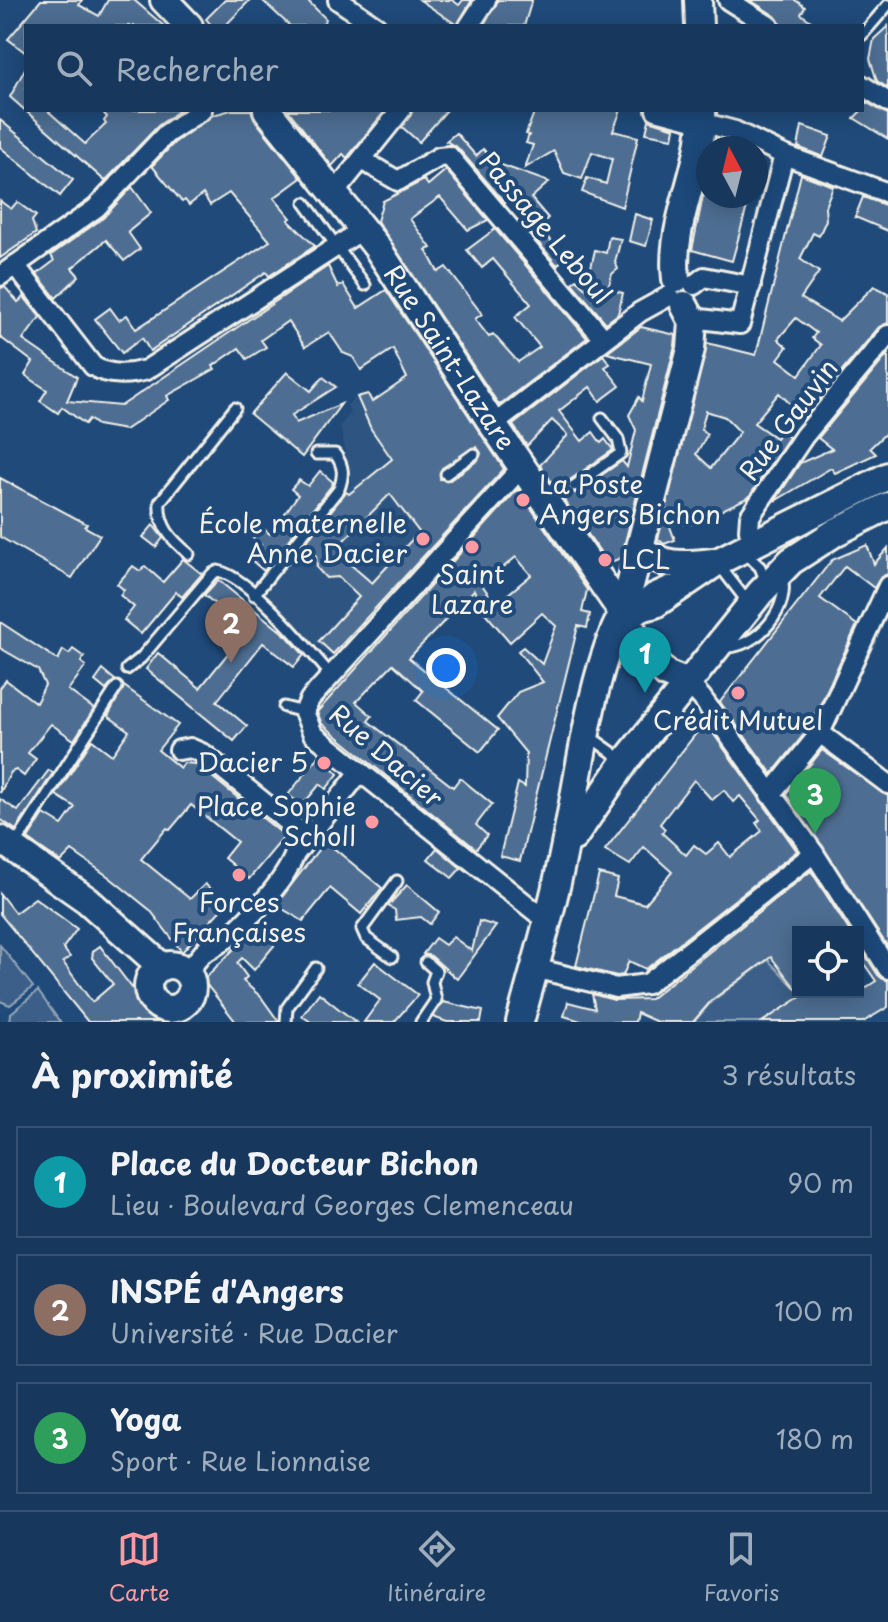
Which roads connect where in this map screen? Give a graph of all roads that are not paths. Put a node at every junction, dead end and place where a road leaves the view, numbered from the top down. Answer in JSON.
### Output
{"nodes":[{"id":1,"x":164,"y":0,"type":"edge"},
{"id":2,"x":486,"y":0,"type":"edge"},
{"id":3,"x":698,"y":0,"type":"edge"},
{"id":4,"x":728,"y":0,"type":"edge"},
{"id":5,"x":344,"y":1,"type":"edge"},
{"id":6,"x":888,"y":5,"type":"edge"},
{"id":7,"x":187,"y":24,"type":"edge"},
{"id":8,"x":373,"y":24,"type":"edge"},
{"id":9,"x":470,"y":24,"type":"edge"},
{"id":10,"x":699,"y":24,"type":"edge"},
{"id":11,"x":766,"y":24,"type":"edge"},
{"id":12,"x":864,"y":33,"type":"edge"},
{"id":13,"x":864,"y":86,"type":"edge"},
{"id":14,"x":888,"y":102,"type":"edge"},
{"id":15,"x":199,"y":112,"type":"edge"},
{"id":16,"x":269,"y":112,"type":"edge"},
{"id":17,"x":399,"y":112,"type":"edge"},
{"id":18,"x":669,"y":112,"type":"edge"},
{"id":19,"x":702,"y":117,"type":"edge"},
{"id":20,"x":784,"y":155,"type":"junction"},
{"id":21,"x":362,"y":160,"type":"junction"},
{"id":22,"x":335,"y":192,"type":"junction"},
{"id":23,"x":888,"y":193,"type":"edge"},
{"id":24,"x":305,"y":203,"type":"dead end"},
{"id":25,"x":362,"y":230,"type":"junction"},
{"id":26,"x":336,"y":247,"type":"junction"},
{"id":27,"x":8,"y":270,"type":"edge"},
{"id":28,"x":365,"y":285,"type":"dead end"},
{"id":29,"x":751,"y":286,"type":"junction"},
{"id":30,"x":683,"y":295,"type":"junction"},
{"id":31,"x":888,"y":335,"type":"edge"},
{"id":32,"x":604,"y":339,"type":"junction"},
{"id":33,"x":235,"y":408,"type":"dead end"},
{"id":34,"x":602,"y":418,"type":"dead end"},
{"id":35,"x":495,"y":434,"type":"junction"},
{"id":36,"x":316,"y":454,"type":"dead end"},
{"id":37,"x":474,"y":454,"type":"dead end"},
{"id":38,"x":522,"y":467,"type":"junction"},
{"id":39,"x":446,"y":474,"type":"dead end"},
{"id":40,"x":888,"y":476,"type":"edge"},
{"id":41,"x":574,"y":486,"type":"dead end"},
{"id":42,"x":885,"y":513,"type":"edge"},
{"id":43,"x":748,"y":546,"type":"junction"},
{"id":44,"x":640,"y":548,"type":"junction"},
{"id":45,"x":189,"y":554,"type":"dead end"},
{"id":46,"x":717,"y":562,"type":"junction"},
{"id":47,"x":774,"y":579,"type":"junction"},
{"id":48,"x":888,"y":586,"type":"edge"},
{"id":49,"x":254,"y":595,"type":"junction"},
{"id":50,"x":749,"y":605,"type":"junction"},
{"id":51,"x":623,"y":613,"type":"junction"},
{"id":52,"x":716,"y":647,"type":"junction"},
{"id":53,"x":127,"y":669,"type":"dead end"},
{"id":54,"x":331,"y":675,"type":"junction"},
{"id":55,"x":688,"y":683,"type":"junction"},
{"id":56,"x":117,"y":687,"type":"dead end"},
{"id":57,"x":284,"y":707,"type":"dead end"},
{"id":58,"x":304,"y":712,"type":"junction"},
{"id":59,"x":820,"y":733,"type":"junction"},
{"id":60,"x":587,"y":735,"type":"junction"},
{"id":61,"x":179,"y":750,"type":"dead end"},
{"id":62,"x":625,"y":762,"type":"junction"},
{"id":63,"x":360,"y":772,"type":"junction"},
{"id":64,"x":886,"y":779,"type":"edge"},
{"id":65,"x":770,"y":795,"type":"junction"},
{"id":66,"x":308,"y":838,"type":"junction"},
{"id":67,"x":4,"y":848,"type":"edge"},
{"id":68,"x":814,"y":853,"type":"junction"},
{"id":69,"x":564,"y":854,"type":"junction"},
{"id":70,"x":397,"y":881,"type":"dead end"},
{"id":71,"x":547,"y":921,"type":"junction"},
{"id":72,"x":392,"y":957,"type":"dead end"},
{"id":73,"x":426,"y":962,"type":"dead end"},
{"id":74,"x":316,"y":968,"type":"dead end"},
{"id":75,"x":534,"y":968,"type":"junction"},
{"id":76,"x":888,"y":969,"type":"edge"},
{"id":77,"x":165,"y":973,"type":"junction"},
{"id":78,"x":185,"y":1014,"type":"edge"},
{"id":79,"x":286,"y":1022,"type":"edge"},
{"id":80,"x":421,"y":1022,"type":"edge"},
{"id":81,"x":520,"y":1022,"type":"edge"}],
"edges":[{"from":1,"to":7,"type":"main road"},
{"from":2,"to":9,"type":"street"},
{"from":3,"to":10,"type":"main road"},
{"from":4,"to":11,"type":"street"},
{"from":5,"to":8,"type":"street"},
{"from":6,"to":12,"type":"lane"},
{"from":13,"to":14,"type":"street"},
{"from":15,"to":27,"type":"street"},
{"from":16,"to":22,"type":"main road","name":"Rue Saint-Lazare"},
{"from":17,"to":21,"type":"street"},
{"from":18,"to":19,"type":"street"},
{"from":19,"to":20,"type":"street"},
{"from":19,"to":30,"type":"main road"},
{"from":20,"to":23,"type":"street"},
{"from":20,"to":29,"type":"street"},
{"from":21,"to":22,"type":"street"},
{"from":21,"to":32,"type":"street","name":"Passage Leboul"},
{"from":22,"to":25,"type":"main road","name":"Rue Saint-Lazare"},
{"from":24,"to":26,"type":"lane"},
{"from":25,"to":26,"type":"street"},
{"from":25,"to":35,"type":"main road","name":"Rue Saint-Lazare"},
{"from":26,"to":27,"type":"street"},
{"from":26,"to":28,"type":"lane"},
{"from":29,"to":30,"type":"street"},
{"from":29,"to":30,"type":"street"},
{"from":30,"to":32,"type":"street"},
{"from":30,"to":44,"type":"main road"},
{"from":31,"to":43,"type":"street","name":"Rue Gauvin"},
{"from":32,"to":35,"type":"street"},
{"from":33,"to":45,"type":"lane"},
{"from":34,"to":41,"type":"lane"},
{"from":35,"to":38,"type":"main road","name":"Rue Saint-Lazare"},
{"from":36,"to":49,"type":"lane"},
{"from":37,"to":39,"type":"lane"},
{"from":38,"to":51,"type":"main road","name":"Rue Saint-Lazare"},
{"from":38,"to":54,"type":"street","name":"Rue Dacier"},
{"from":40,"to":43,"type":"main road"},
{"from":42,"to":47,"type":"main road"},
{"from":43,"to":46,"type":"main road"},
{"from":43,"to":47,"type":"lane"},
{"from":44,"to":46,"type":"main road"},
{"from":44,"to":51,"type":"main road"},
{"from":46,"to":50,"type":"lane"},
{"from":46,"to":51,"type":"main road"},
{"from":47,"to":50,"type":"main road"},
{"from":47,"to":52,"type":"lane"},
{"from":48,"to":59,"type":"street"},
{"from":49,"to":53,"type":"lane"},
{"from":49,"to":54,"type":"lane"},
{"from":50,"to":52,"type":"main road"},
{"from":51,"to":55,"type":"main road","name":"Rue Saint-Lazare"},
{"from":51,"to":60,"type":"main road"},
{"from":52,"to":55,"type":"main road"},
{"from":54,"to":58,"type":"street","name":"Rue Dacier"},
{"from":55,"to":62,"type":"main road"},
{"from":55,"to":65,"type":"street"},
{"from":56,"to":67,"type":"lane"},
{"from":57,"to":58,"type":"lane"},
{"from":58,"to":63,"type":"street","name":"Rue Dacier"},
{"from":59,"to":64,"type":"street"},
{"from":59,"to":65,"type":"street"},
{"from":60,"to":62,"type":"lane"},
{"from":60,"to":69,"type":"main road"},
{"from":61,"to":66,"type":"street"},
{"from":62,"to":69,"type":"main road"},
{"from":63,"to":66,"type":"street"},
{"from":63,"to":71,"type":"street","name":"Rue Dacier"},
{"from":65,"to":68,"type":"street"},
{"from":66,"to":77,"type":"street"},
{"from":67,"to":77,"type":"main road"},
{"from":68,"to":75,"type":"street"},
{"from":68,"to":76,"type":"street"},
{"from":69,"to":71,"type":"main road"},
{"from":70,"to":72,"type":"lane"},
{"from":71,"to":75,"type":"main road"},
{"from":73,"to":80,"type":"lane"},
{"from":74,"to":79,"type":"lane"},
{"from":75,"to":81,"type":"main road"},
{"from":77,"to":78,"type":"main road"},
{"from":77,"to":78,"type":"main road"}]}
